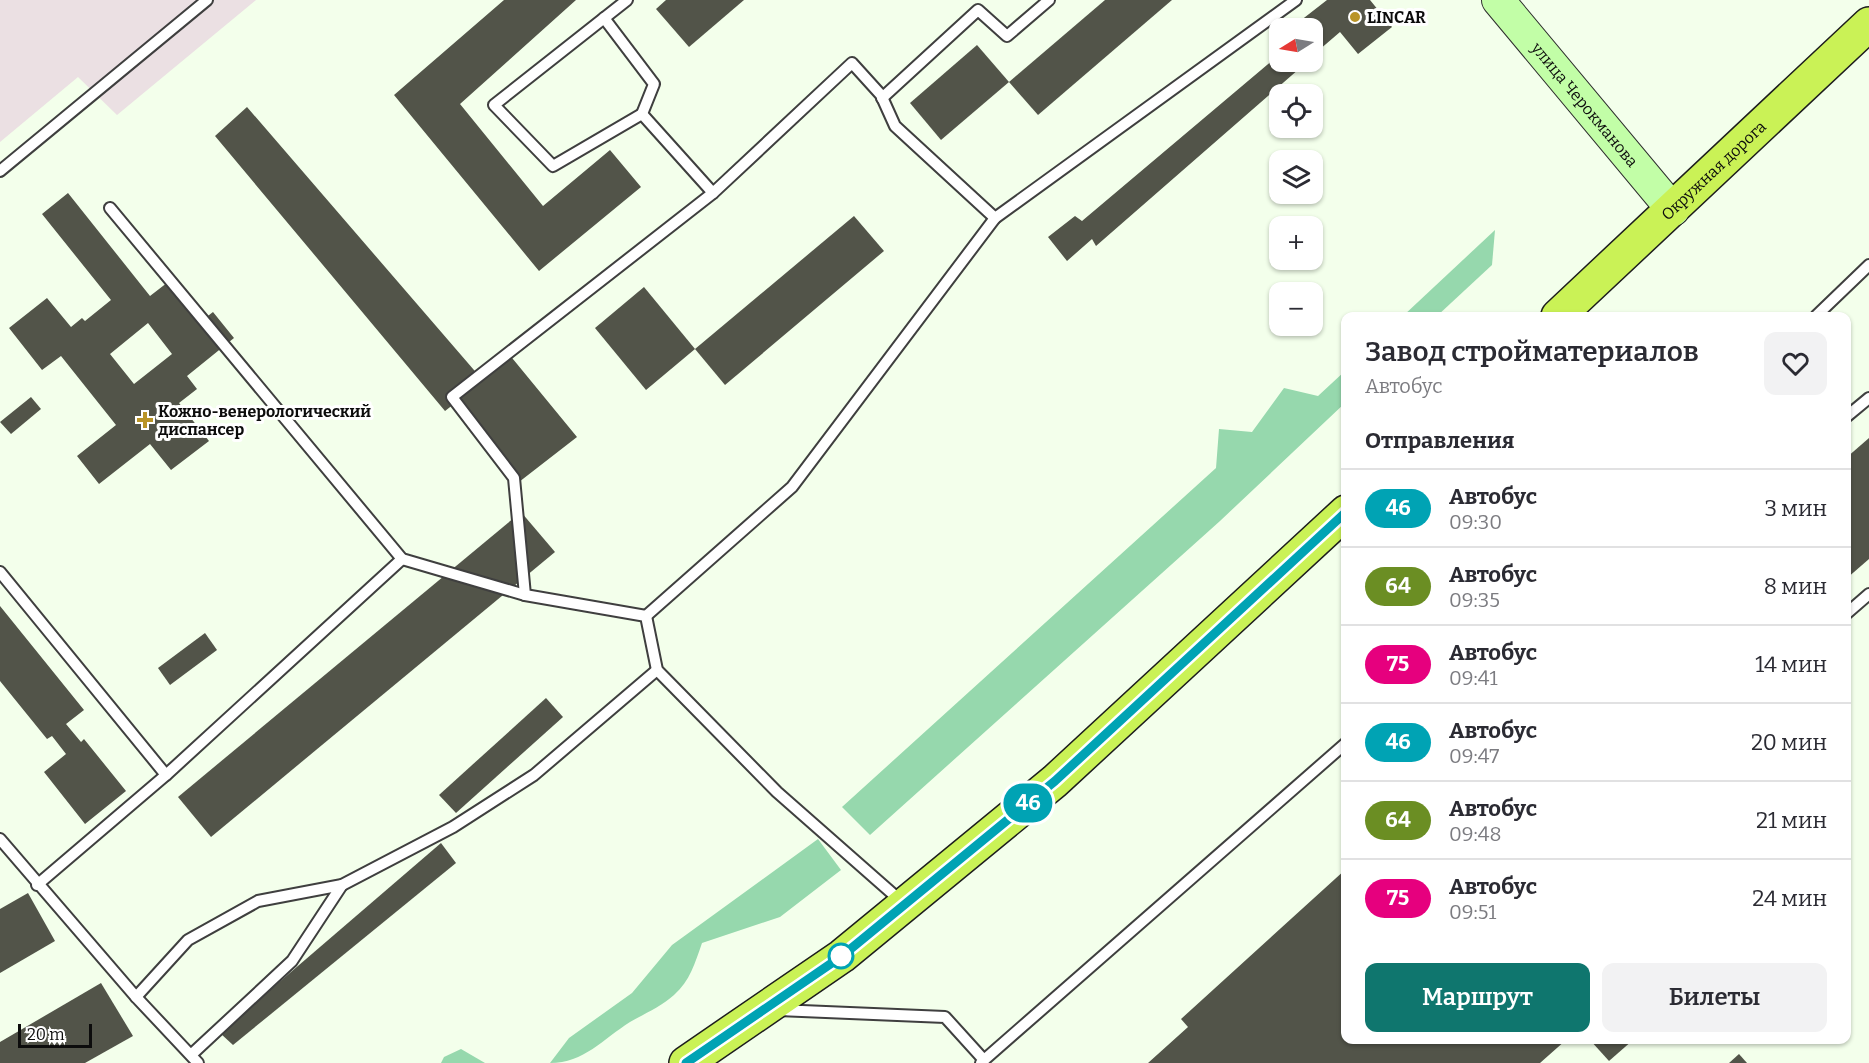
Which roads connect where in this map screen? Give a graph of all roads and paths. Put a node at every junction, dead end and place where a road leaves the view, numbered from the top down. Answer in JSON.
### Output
{"nodes":[{"id":1,"x":207,"y":0,"type":"edge"},
{"id":2,"x":627,"y":0,"type":"edge"},
{"id":3,"x":1049,"y":0,"type":"edge"},
{"id":4,"x":1296,"y":0,"type":"edge"},
{"id":5,"x":1498,"y":0,"type":"edge"},
{"id":6,"x":604,"y":18,"type":"junction"},
{"id":7,"x":1869,"y":24,"type":"edge"},
{"id":8,"x":882,"y":98,"type":"junction"},
{"id":9,"x":642,"y":114,"type":"junction"},
{"id":10,"x":0,"y":171,"type":"edge"},
{"id":11,"x":713,"y":193,"type":"junction"},
{"id":12,"x":110,"y":208,"type":"dead end"},
{"id":13,"x":1673,"y":210,"type":"junction"},
{"id":14,"x":995,"y":218,"type":"junction"},
{"id":15,"x":1869,"y":265,"type":"edge"},
{"id":16,"x":1562,"y":312,"type":"edge"},
{"id":17,"x":1820,"y":312,"type":"edge"},
{"id":18,"x":1869,"y":398,"type":"edge"},
{"id":19,"x":1851,"y":413,"type":"edge"},
{"id":20,"x":1341,"y":517,"type":"edge"},
{"id":21,"x":402,"y":559,"type":"junction"},
{"id":22,"x":0,"y":572,"type":"edge"},
{"id":23,"x":1869,"y":594,"type":"edge"},
{"id":24,"x":525,"y":595,"type":"junction"},
{"id":25,"x":1851,"y":610,"type":"edge"},
{"id":26,"x":646,"y":616,"type":"junction"},
{"id":27,"x":657,"y":670,"type":"junction"},
{"id":28,"x":1341,"y":747,"type":"edge"},
{"id":29,"x":166,"y":775,"type":"junction"},
{"id":30,"x":0,"y":840,"type":"edge"},
{"id":31,"x":37,"y":885,"type":"junction"},
{"id":32,"x":342,"y":885,"type":"junction"},
{"id":33,"x":904,"y":904,"type":"junction"},
{"id":34,"x":136,"y":997,"type":"junction"},
{"id":35,"x":766,"y":1009,"type":"junction"},
{"id":36,"x":195,"y":1058,"type":"edge"},
{"id":37,"x":982,"y":1062,"type":"edge"},
{"id":38,"x":686,"y":1063,"type":"edge"}],
"edges":[{"from":1,"to":10,"type":"lane"},
{"from":2,"to":6,"type":"lane"},
{"from":3,"to":8,"type":"lane"},
{"from":4,"to":14,"type":"lane"},
{"from":5,"to":13,"type":"street","name":"улица Черокманова"},
{"from":6,"to":9,"type":"lane"},
{"from":6,"to":9,"type":"lane"},
{"from":7,"to":13,"type":"highway","name":"Окружная дорога"},
{"from":8,"to":11,"type":"lane"},
{"from":8,"to":14,"type":"lane"},
{"from":9,"to":11,"type":"lane"},
{"from":11,"to":24,"type":"lane"},
{"from":12,"to":21,"type":"lane"},
{"from":13,"to":16,"type":"highway","name":"Окружная дорога"},
{"from":14,"to":26,"type":"lane"},
{"from":15,"to":17,"type":"lane"},
{"from":18,"to":19,"type":"lane"},
{"from":20,"to":33,"type":"highway"},
{"from":21,"to":24,"type":"lane"},
{"from":21,"to":29,"type":"lane"},
{"from":22,"to":29,"type":"lane"},
{"from":23,"to":25,"type":"lane"},
{"from":24,"to":26,"type":"lane"},
{"from":26,"to":27,"type":"lane"},
{"from":27,"to":32,"type":"lane"},
{"from":27,"to":33,"type":"lane"},
{"from":28,"to":37,"type":"lane"},
{"from":29,"to":31,"type":"lane"},
{"from":30,"to":31,"type":"lane"},
{"from":31,"to":34,"type":"lane"},
{"from":32,"to":34,"type":"lane"},
{"from":32,"to":36,"type":"lane"},
{"from":33,"to":35,"type":"highway"},
{"from":34,"to":36,"type":"lane"},
{"from":35,"to":37,"type":"lane"},
{"from":35,"to":38,"type":"highway"}]}
